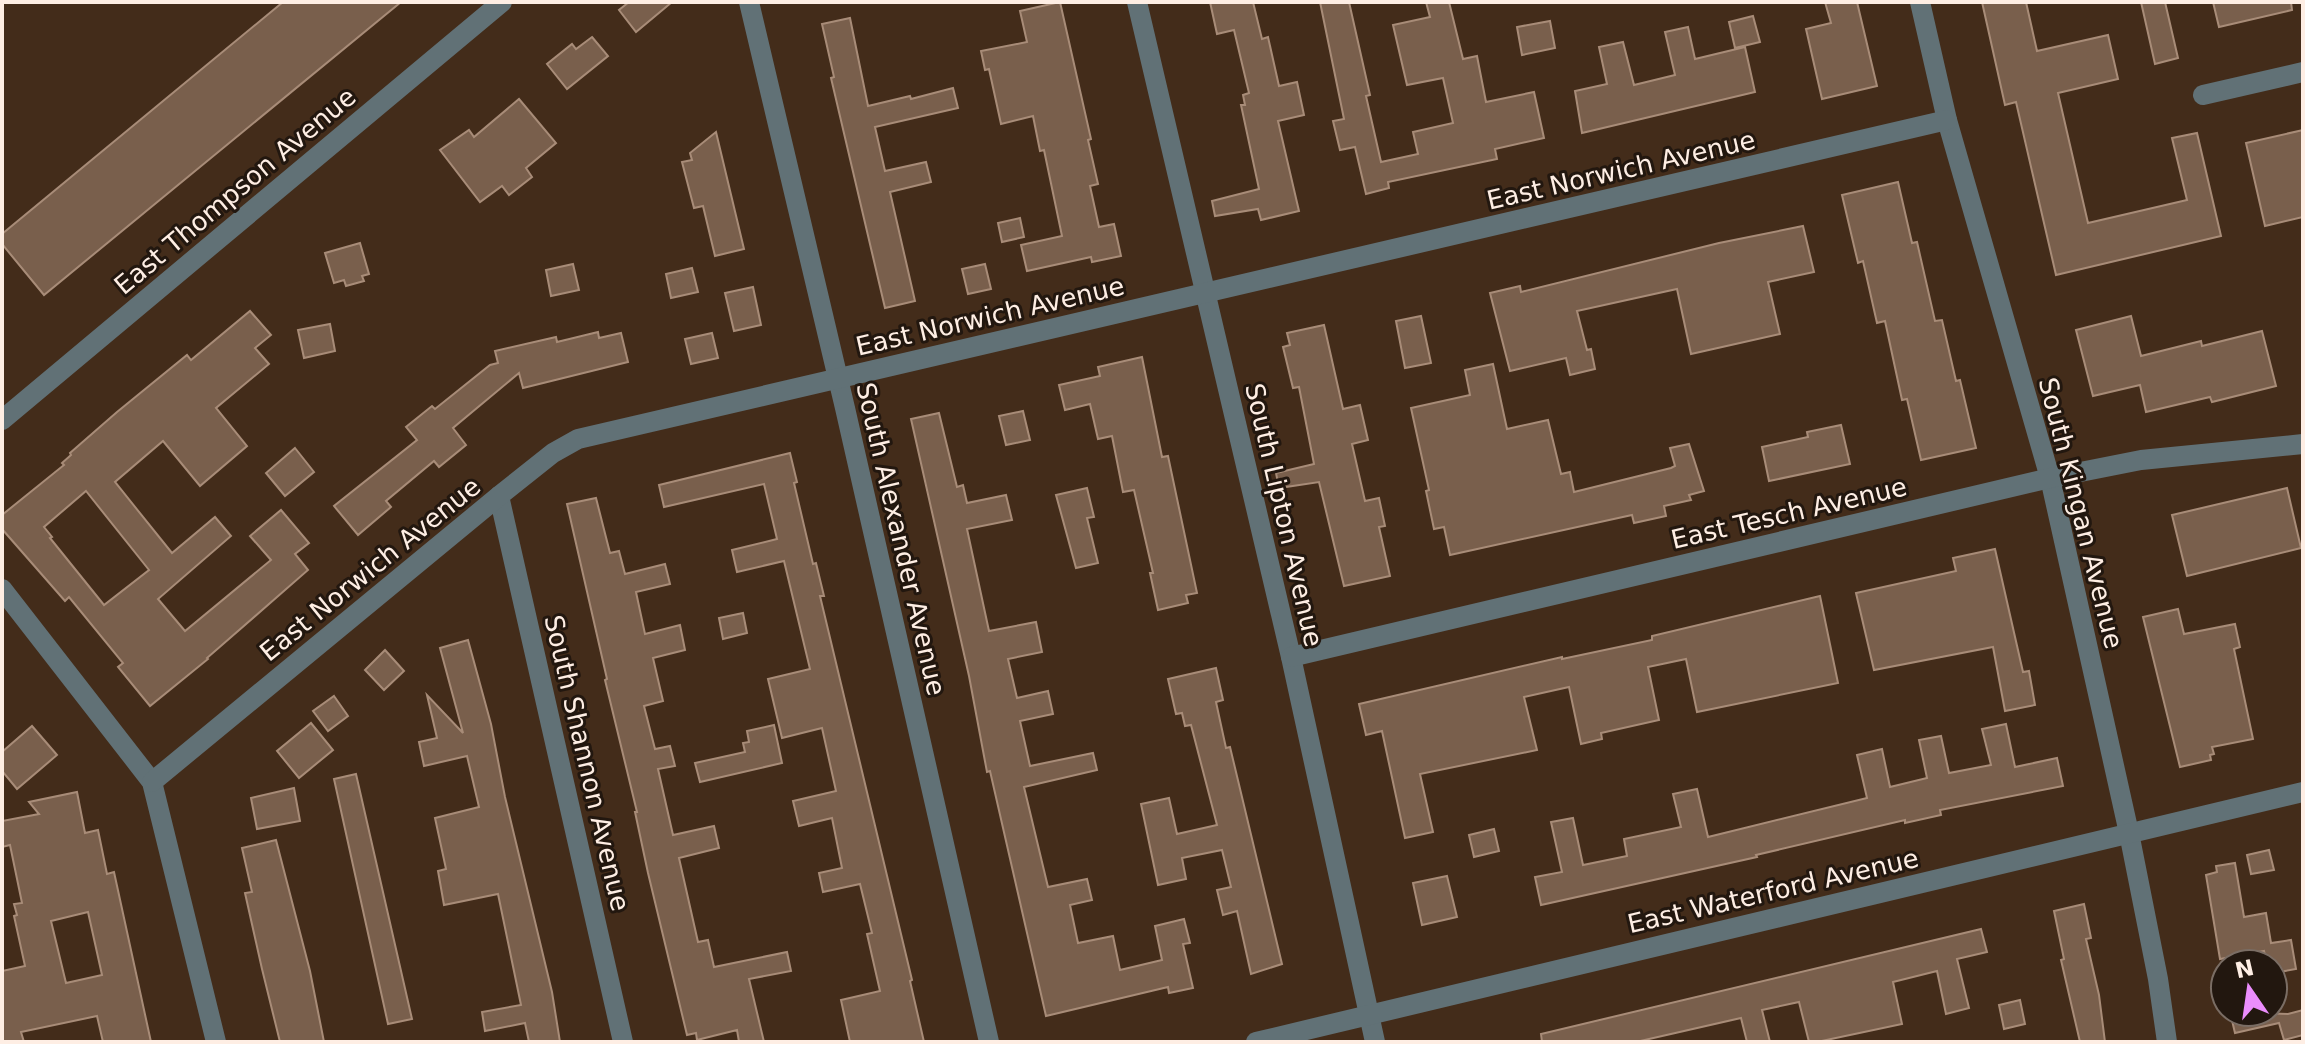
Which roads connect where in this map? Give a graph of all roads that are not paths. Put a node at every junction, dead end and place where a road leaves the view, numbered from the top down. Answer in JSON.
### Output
{"nodes":[{"id":1,"x":502,"y":2,"type":"edge"},
{"id":2,"x":749,"y":2,"type":"edge"},
{"id":3,"x":1137,"y":2,"type":"edge"},
{"id":4,"x":1920,"y":2,"type":"edge"},
{"id":5,"x":2303,"y":72,"type":"edge"},
{"id":6,"x":2203,"y":95,"type":"dead end"},
{"id":7,"x":1947,"y":120,"type":"junction"},
{"id":8,"x":1204,"y":292,"type":"junction"},
{"id":9,"x":838,"y":378,"type":"junction"},
{"id":10,"x":2,"y":420,"type":"edge"},
{"id":11,"x":2303,"y":444,"type":"edge"},
{"id":12,"x":2050,"y":478,"type":"junction"},
{"id":13,"x":499,"y":496,"type":"junction"},
{"id":14,"x":2,"y":589,"type":"edge"},
{"id":15,"x":1291,"y":657,"type":"junction"},
{"id":16,"x":152,"y":782,"type":"junction"},
{"id":17,"x":2303,"y":792,"type":"edge"},
{"id":18,"x":2129,"y":833,"type":"junction"},
{"id":19,"x":1369,"y":1015,"type":"junction"},
{"id":20,"x":216,"y":1042,"type":"edge"},
{"id":21,"x":623,"y":1042,"type":"edge"},
{"id":22,"x":989,"y":1042,"type":"edge"},
{"id":23,"x":1256,"y":1042,"type":"edge"},
{"id":24,"x":1375,"y":1042,"type":"edge"},
{"id":25,"x":2167,"y":1042,"type":"edge"}],
"edges":[{"from":1,"to":10,"type":"street","name":"East Thompson Avenue"},
{"from":2,"to":9,"type":"street","name":"South Alexander Avenue"},
{"from":3,"to":8,"type":"street","name":"South Lipton Avenue"},
{"from":4,"to":7,"type":"street","name":"South Kingan Avenue"},
{"from":5,"to":6,"type":"street"},
{"from":7,"to":8,"type":"street","name":"East Norwich Avenue"},
{"from":7,"to":12,"type":"street","name":"South Kingan Avenue"},
{"from":8,"to":9,"type":"street","name":"East Norwich Avenue"},
{"from":8,"to":15,"type":"street","name":"South Lipton Avenue"},
{"from":9,"to":13,"type":"street","name":"East Norwich Avenue"},
{"from":9,"to":22,"type":"street","name":"South Alexander Avenue"},
{"from":11,"to":12,"type":"street","name":"East Tesch Avenue"},
{"from":12,"to":15,"type":"street","name":"East Tesch Avenue"},
{"from":12,"to":18,"type":"street","name":"South Kingan Avenue"},
{"from":13,"to":16,"type":"street","name":"East Norwich Avenue"},
{"from":13,"to":21,"type":"street","name":"South Shannon Avenue"},
{"from":14,"to":16,"type":"street"},
{"from":15,"to":19,"type":"street","name":"South Lipton Avenue"},
{"from":16,"to":20,"type":"street"},
{"from":17,"to":18,"type":"street","name":"East Waterford Avenue"},
{"from":18,"to":19,"type":"street","name":"East Waterford Avenue"},
{"from":18,"to":25,"type":"street","name":"South Kingan Avenue"},
{"from":19,"to":23,"type":"street","name":"East Waterford Avenue"},
{"from":19,"to":24,"type":"street","name":"South Lipton Avenue"}]}
